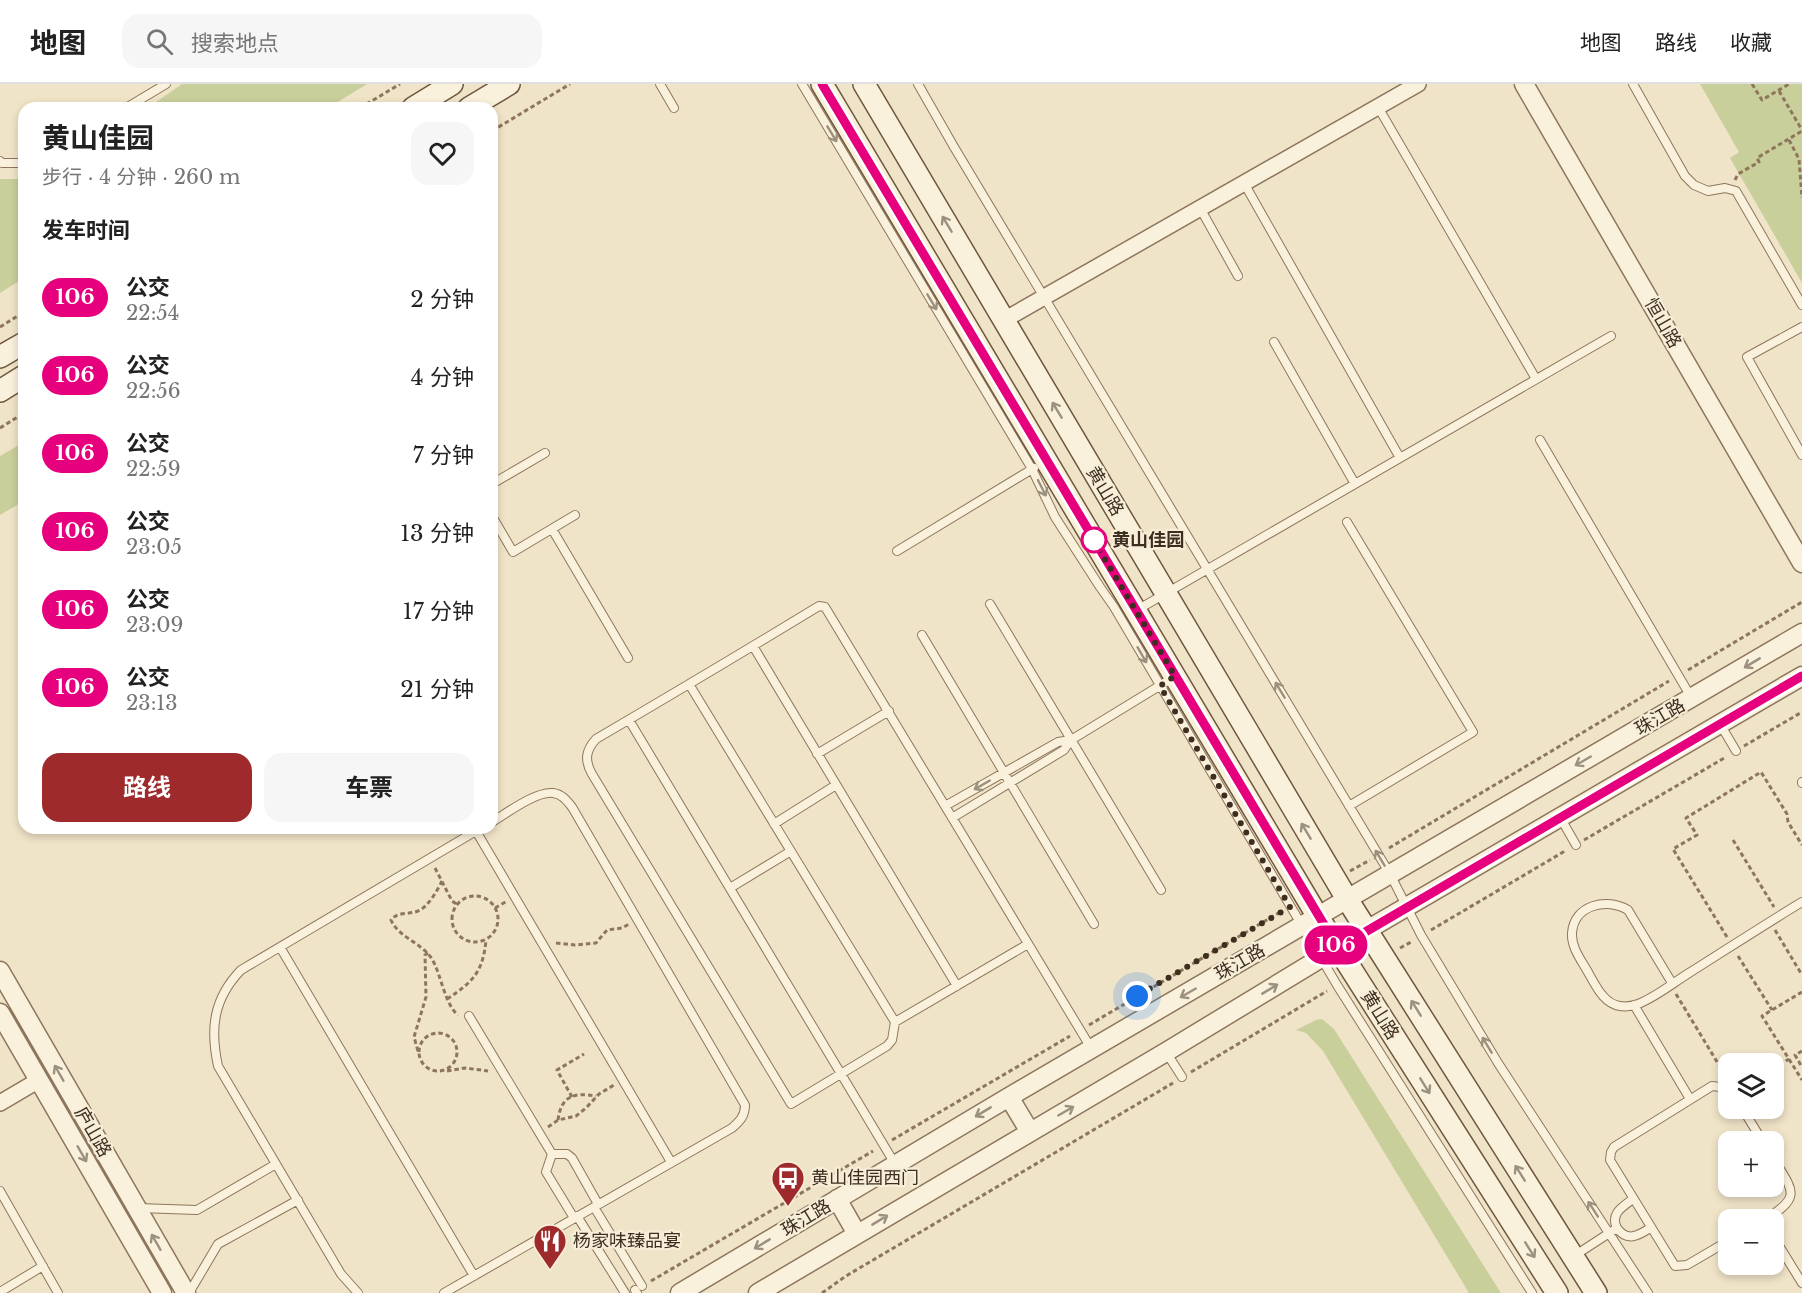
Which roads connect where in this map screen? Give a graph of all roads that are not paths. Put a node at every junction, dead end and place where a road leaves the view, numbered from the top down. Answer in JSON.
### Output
{"nodes":[{"id":1,"x":166,"y":84,"type":"edge"},
{"id":2,"x":452,"y":84,"type":"edge"},
{"id":3,"x":509,"y":84,"type":"edge"},
{"id":4,"x":660,"y":84,"type":"edge"},
{"id":5,"x":802,"y":84,"type":"edge"},
{"id":6,"x":822,"y":84,"type":"edge"},
{"id":7,"x":864,"y":84,"type":"edge"},
{"id":8,"x":918,"y":84,"type":"edge"},
{"id":9,"x":1418,"y":84,"type":"edge"},
{"id":10,"x":1524,"y":84,"type":"edge"},
{"id":11,"x":1538,"y":84,"type":"edge"},
{"id":12,"x":1633,"y":84,"type":"edge"},
{"id":13,"x":136,"y":102,"type":"edge"},
{"id":14,"x":423,"y":102,"type":"edge"},
{"id":15,"x":479,"y":102,"type":"edge"},
{"id":16,"x":1378,"y":107,"type":"junction"},
{"id":17,"x":674,"y":108,"type":"dead end"},
{"id":18,"x":0,"y":161,"type":"edge"},
{"id":19,"x":18,"y":163,"type":"edge"},
{"id":20,"x":1244,"y":183,"type":"junction"},
{"id":21,"x":1200,"y":208,"type":"junction"},
{"id":22,"x":1238,"y":276,"type":"dead end"},
{"id":23,"x":1044,"y":297,"type":"junction"},
{"id":24,"x":1802,"y":305,"type":"edge"},
{"id":25,"x":1004,"y":320,"type":"junction"},
{"id":26,"x":1802,"y":327,"type":"edge"},
{"id":27,"x":1611,"y":336,"type":"dead end"},
{"id":28,"x":1274,"y":342,"type":"dead end"},
{"id":29,"x":18,"y":346,"type":"edge"},
{"id":30,"x":0,"y":357,"type":"edge"},
{"id":31,"x":1536,"y":379,"type":"junction"},
{"id":32,"x":18,"y":380,"type":"edge"},
{"id":33,"x":0,"y":391,"type":"edge"},
{"id":34,"x":1540,"y":440,"type":"dead end"},
{"id":35,"x":545,"y":453,"type":"dead end"},
{"id":36,"x":1802,"y":456,"type":"edge"},
{"id":37,"x":1400,"y":458,"type":"junction"},
{"id":38,"x":1039,"y":465,"type":"junction"},
{"id":39,"x":498,"y":480,"type":"edge"},
{"id":40,"x":1355,"y":484,"type":"junction"},
{"id":41,"x":575,"y":515,"type":"dead end"},
{"id":42,"x":1347,"y":522,"type":"dead end"},
{"id":43,"x":498,"y":526,"type":"edge"},
{"id":44,"x":552,"y":529,"type":"junction"},
{"id":45,"x":1802,"y":541,"type":"edge"},
{"id":46,"x":897,"y":551,"type":"dead end"},
{"id":47,"x":1802,"y":563,"type":"edge"},
{"id":48,"x":1207,"y":570,"type":"junction"},
{"id":49,"x":1166,"y":594,"type":"junction"},
{"id":50,"x":990,"y":604,"type":"dead end"},
{"id":51,"x":1136,"y":611,"type":"junction"},
{"id":52,"x":1802,"y":633,"type":"edge"},
{"id":53,"x":922,"y":635,"type":"dead end"},
{"id":54,"x":753,"y":646,"type":"junction"},
{"id":55,"x":628,"y":658,"type":"dead end"},
{"id":56,"x":1802,"y":676,"type":"edge"},
{"id":57,"x":1167,"y":681,"type":"junction"},
{"id":58,"x":689,"y":684,"type":"junction"},
{"id":59,"x":1692,"y":698,"type":"junction"},
{"id":60,"x":889,"y":711,"type":"junction"},
{"id":61,"x":628,"y":720,"type":"junction"},
{"id":62,"x":1720,"y":724,"type":"junction"},
{"id":63,"x":1071,"y":740,"type":"junction"},
{"id":64,"x":1736,"y":751,"type":"road end"},
{"id":65,"x":817,"y":754,"type":"junction"},
{"id":66,"x":1004,"y":773,"type":"junction"},
{"id":67,"x":1010,"y":783,"type":"junction"},
{"id":68,"x":836,"y":785,"type":"junction"},
{"id":69,"x":945,"y":806,"type":"junction"},
{"id":70,"x":1349,"y":806,"type":"junction"},
{"id":71,"x":1560,"y":817,"type":"junction"},
{"id":72,"x":498,"y":818,"type":"edge"},
{"id":73,"x":952,"y":818,"type":"junction"},
{"id":74,"x":774,"y":824,"type":"junction"},
{"id":75,"x":472,"y":834,"type":"edge"},
{"id":76,"x":481,"y":834,"type":"edge"},
{"id":77,"x":1576,"y":844,"type":"road end"},
{"id":78,"x":791,"y":851,"type":"junction"},
{"id":79,"x":1390,"y":874,"type":"junction"},
{"id":80,"x":730,"y":888,"type":"junction"},
{"id":81,"x":1161,"y":890,"type":"dead end"},
{"id":82,"x":1347,"y":899,"type":"junction"},
{"id":83,"x":1802,"y":902,"type":"edge"},
{"id":84,"x":1407,"y":906,"type":"junction"},
{"id":85,"x":1310,"y":921,"type":"junction"},
{"id":86,"x":1094,"y":924,"type":"dead end"},
{"id":87,"x":1367,"y":930,"type":"junction"},
{"id":88,"x":1028,"y":944,"type":"junction"},
{"id":89,"x":280,"y":947,"type":"junction"},
{"id":90,"x":1329,"y":953,"type":"junction"},
{"id":91,"x":0,"y":971,"type":"edge"},
{"id":92,"x":1671,"y":984,"type":"junction"},
{"id":93,"x":957,"y":986,"type":"junction"},
{"id":94,"x":1634,"y":1005,"type":"junction"},
{"id":95,"x":0,"y":1013,"type":"edge"},
{"id":96,"x":469,"y":1016,"type":"road end"},
{"id":97,"x":895,"y":1022,"type":"junction"},
{"id":98,"x":1091,"y":1049,"type":"junction"},
{"id":99,"x":1166,"y":1052,"type":"junction"},
{"id":100,"x":841,"y":1073,"type":"junction"},
{"id":101,"x":1182,"y":1077,"type":"road end"},
{"id":102,"x":39,"y":1080,"type":"junction"},
{"id":103,"x":1718,"y":1087,"type":"edge"},
{"id":104,"x":1009,"y":1097,"type":"junction"},
{"id":105,"x":1690,"y":1099,"type":"junction"},
{"id":106,"x":0,"y":1103,"type":"edge"},
{"id":107,"x":1030,"y":1132,"type":"junction"},
{"id":108,"x":552,"y":1154,"type":"junction"},
{"id":109,"x":671,"y":1162,"type":"junction"},
{"id":110,"x":276,"y":1164,"type":"junction"},
{"id":111,"x":895,"y":1164,"type":"junction"},
{"id":112,"x":1784,"y":1176,"type":"edge"},
{"id":113,"x":0,"y":1191,"type":"edge"},
{"id":114,"x":837,"y":1199,"type":"junction"},
{"id":115,"x":1633,"y":1199,"type":"junction"},
{"id":116,"x":297,"y":1200,"type":"junction"},
{"id":117,"x":596,"y":1205,"type":"junction"},
{"id":118,"x":136,"y":1208,"type":"junction"},
{"id":119,"x":1782,"y":1209,"type":"edge"},
{"id":120,"x":576,"y":1217,"type":"junction"},
{"id":121,"x":1617,"y":1228,"type":"junction"},
{"id":122,"x":1650,"y":1228,"type":"junction"},
{"id":123,"x":856,"y":1234,"type":"junction"},
{"id":124,"x":1609,"y":1234,"type":"junction"},
{"id":125,"x":1718,"y":1247,"type":"edge"},
{"id":126,"x":1784,"y":1254,"type":"edge"},
{"id":127,"x":1573,"y":1256,"type":"junction"},
{"id":128,"x":43,"y":1266,"type":"junction"},
{"id":129,"x":474,"y":1276,"type":"junction"},
{"id":130,"x":1802,"y":1283,"type":"edge"},
{"id":131,"x":638,"y":1290,"type":"edge"},
{"id":132,"x":0,"y":1292,"type":"edge"},
{"id":133,"x":58,"y":1293,"type":"edge"},
{"id":134,"x":162,"y":1293,"type":"edge"},
{"id":135,"x":187,"y":1293,"type":"edge"},
{"id":136,"x":358,"y":1293,"type":"edge"},
{"id":137,"x":444,"y":1293,"type":"edge"},
{"id":138,"x":625,"y":1293,"type":"edge"},
{"id":139,"x":680,"y":1293,"type":"edge"},
{"id":140,"x":758,"y":1293,"type":"edge"},
{"id":141,"x":1532,"y":1293,"type":"edge"},
{"id":142,"x":1557,"y":1293,"type":"edge"},
{"id":143,"x":1596,"y":1293,"type":"edge"},
{"id":144,"x":1648,"y":1293,"type":"edge"}],
"edges":[{"from":1,"to":13,"type":"lane"},
{"from":2,"to":14,"type":"main road"},
{"from":3,"to":15,"type":"main road"},
{"from":4,"to":17,"type":"lane"},
{"from":5,"to":38,"type":"lane","one_way":true},
{"from":6,"to":38,"type":"main road","name":"黄山路"},
{"from":25,"to":7,"type":"main road","name":"黄山路","one_way":true},
{"from":8,"to":23,"type":"lane"},
{"from":9,"to":16,"type":"street"},
{"from":10,"to":47,"type":"street","name":"恒山路"},
{"from":11,"to":45,"type":"street","name":"恒山路"},
{"from":12,"to":24,"type":"lane"},
{"from":16,"to":20,"type":"street"},
{"from":16,"to":31,"type":"lane"},
{"from":18,"to":19,"type":"lane"},
{"from":20,"to":21,"type":"street"},
{"from":20,"to":37,"type":"lane"},
{"from":21,"to":22,"type":"lane"},
{"from":21,"to":23,"type":"street"},
{"from":23,"to":25,"type":"street"},
{"from":23,"to":48,"type":"lane"},
{"from":49,"to":25,"type":"main road","name":"黄山路","one_way":true},
{"from":26,"to":36,"type":"lane"},
{"from":27,"to":31,"type":"lane"},
{"from":28,"to":40,"type":"lane"},
{"from":29,"to":30,"type":"main road"},
{"from":31,"to":37,"type":"lane"},
{"from":32,"to":33,"type":"main road"},
{"from":34,"to":59,"type":"lane"},
{"from":35,"to":39,"type":"lane"},
{"from":37,"to":40,"type":"lane"},
{"from":38,"to":46,"type":"lane"},
{"from":38,"to":51,"type":"main road","name":"黄山路"},
{"from":38,"to":57,"type":"lane","one_way":true},
{"from":40,"to":48,"type":"lane"},
{"from":41,"to":44,"type":"lane"},
{"from":42,"to":70,"type":"lane"},
{"from":43,"to":44,"type":"lane"},
{"from":44,"to":55,"type":"lane"},
{"from":48,"to":49,"type":"lane"},
{"from":70,"to":48,"type":"lane","one_way":true},
{"from":49,"to":51,"type":"lane"},
{"from":82,"to":49,"type":"main road","name":"黄山路","one_way":true},
{"from":50,"to":63,"type":"lane"},
{"from":51,"to":57,"type":"main road","name":"黄山路"},
{"from":52,"to":59,"type":"street","name":"珠江路","one_way":true},
{"from":53,"to":66,"type":"lane"},
{"from":54,"to":58,"type":"lane"},
{"from":54,"to":60,"type":"lane"},
{"from":54,"to":65,"type":"lane"},
{"from":56,"to":62,"type":"street","name":"珠江路"},
{"from":57,"to":63,"type":"lane"},
{"from":57,"to":85,"type":"main road","name":"黄山路"},
{"from":57,"to":85,"type":"lane"},
{"from":58,"to":61,"type":"lane"},
{"from":58,"to":74,"type":"lane"},
{"from":59,"to":79,"type":"street","name":"珠江路","one_way":true},
{"from":60,"to":65,"type":"lane"},
{"from":60,"to":69,"type":"lane"},
{"from":61,"to":80,"type":"lane"},
{"from":61,"to":100,"type":"lane"},
{"from":62,"to":64,"type":"lane"},
{"from":62,"to":71,"type":"street","name":"珠江路"},
{"from":63,"to":66,"type":"lane"},
{"from":63,"to":67,"type":"lane"},
{"from":63,"to":81,"type":"lane"},
{"from":65,"to":68,"type":"lane"},
{"from":66,"to":67,"type":"lane"},
{"from":66,"to":69,"type":"lane","one_way":true},
{"from":67,"to":73,"type":"lane"},
{"from":67,"to":86,"type":"lane"},
{"from":68,"to":74,"type":"lane"},
{"from":68,"to":93,"type":"lane"},
{"from":69,"to":73,"type":"lane"},
{"from":79,"to":70,"type":"lane","one_way":true},
{"from":71,"to":77,"type":"lane"},
{"from":71,"to":84,"type":"street","name":"珠江路"},
{"from":72,"to":109,"type":"lane"},
{"from":73,"to":88,"type":"lane"},
{"from":74,"to":78,"type":"lane"},
{"from":75,"to":89,"type":"lane"},
{"from":76,"to":109,"type":"lane"},
{"from":78,"to":80,"type":"lane"},
{"from":78,"to":97,"type":"lane"},
{"from":79,"to":82,"type":"street","name":"珠江路"},
{"from":79,"to":84,"type":"lane"},
{"from":80,"to":100,"type":"lane"},
{"from":82,"to":85,"type":"street","name":"珠江路"},
{"from":82,"to":87,"type":"main road","name":"黄山路"},
{"from":83,"to":92,"type":"lane"},
{"from":84,"to":87,"type":"street","name":"珠江路"},
{"from":124,"to":84,"type":"lane","one_way":true},
{"from":85,"to":90,"type":"main road","name":"黄山路"},
{"from":85,"to":98,"type":"street","name":"珠江路","one_way":true},
{"from":87,"to":90,"type":"street","name":"珠江路"},
{"from":127,"to":87,"type":"main road","name":"黄山路","one_way":true},
{"from":88,"to":93,"type":"lane"},
{"from":88,"to":98,"type":"lane"},
{"from":89,"to":110,"type":"lane"},
{"from":89,"to":129,"type":"lane"},
{"from":99,"to":90,"type":"street","name":"珠江路","one_way":true},
{"from":90,"to":141,"type":"lane"},
{"from":90,"to":142,"type":"main road","name":"黄山路","one_way":true},
{"from":118,"to":91,"type":"street","name":"庐山路","one_way":true},
{"from":92,"to":94,"type":"lane"},
{"from":92,"to":94,"type":"lane"},
{"from":93,"to":97,"type":"lane"},
{"from":94,"to":105,"type":"lane"},
{"from":95,"to":102,"type":"street","name":"庐山路"},
{"from":96,"to":108,"type":"lane"},
{"from":97,"to":100,"type":"lane"},
{"from":98,"to":104,"type":"street","name":"珠江路"},
{"from":99,"to":101,"type":"lane"},
{"from":107,"to":99,"type":"street","name":"珠江路","one_way":true},
{"from":100,"to":111,"type":"lane"},
{"from":102,"to":106,"type":"street"},
{"from":102,"to":134,"type":"street","name":"庐山路","one_way":true},
{"from":103,"to":105,"type":"lane"},
{"from":104,"to":107,"type":"street"},
{"from":104,"to":111,"type":"street","name":"珠江路","one_way":true},
{"from":105,"to":115,"type":"lane"},
{"from":123,"to":107,"type":"street","name":"珠江路","one_way":true},
{"from":108,"to":117,"type":"lane"},
{"from":108,"to":120,"type":"lane"},
{"from":109,"to":117,"type":"lane"},
{"from":110,"to":116,"type":"lane"},
{"from":110,"to":118,"type":"lane"},
{"from":111,"to":114,"type":"street","name":"珠江路"},
{"from":112,"to":119,"type":"lane"},
{"from":113,"to":128,"type":"lane"},
{"from":114,"to":123,"type":"street"},
{"from":114,"to":139,"type":"street","name":"珠江路","one_way":true},
{"from":115,"to":121,"type":"lane"},
{"from":115,"to":122,"type":"lane"},
{"from":116,"to":135,"type":"lane"},
{"from":116,"to":136,"type":"lane"},
{"from":117,"to":120,"type":"lane"},
{"from":117,"to":131,"type":"lane"},
{"from":135,"to":118,"type":"street","name":"庐山路","one_way":true},
{"from":120,"to":129,"type":"lane"},
{"from":120,"to":138,"type":"lane"},
{"from":121,"to":122,"type":"lane"},
{"from":121,"to":124,"type":"lane"},
{"from":122,"to":125,"type":"lane"},
{"from":123,"to":140,"type":"street","name":"珠江路"},
{"from":124,"to":127,"type":"lane"},
{"from":124,"to":144,"type":"lane"},
{"from":126,"to":130,"type":"lane"},
{"from":127,"to":143,"type":"main road","name":"黄山路"},
{"from":128,"to":132,"type":"lane"},
{"from":128,"to":133,"type":"lane"},
{"from":129,"to":137,"type":"lane"}]}
